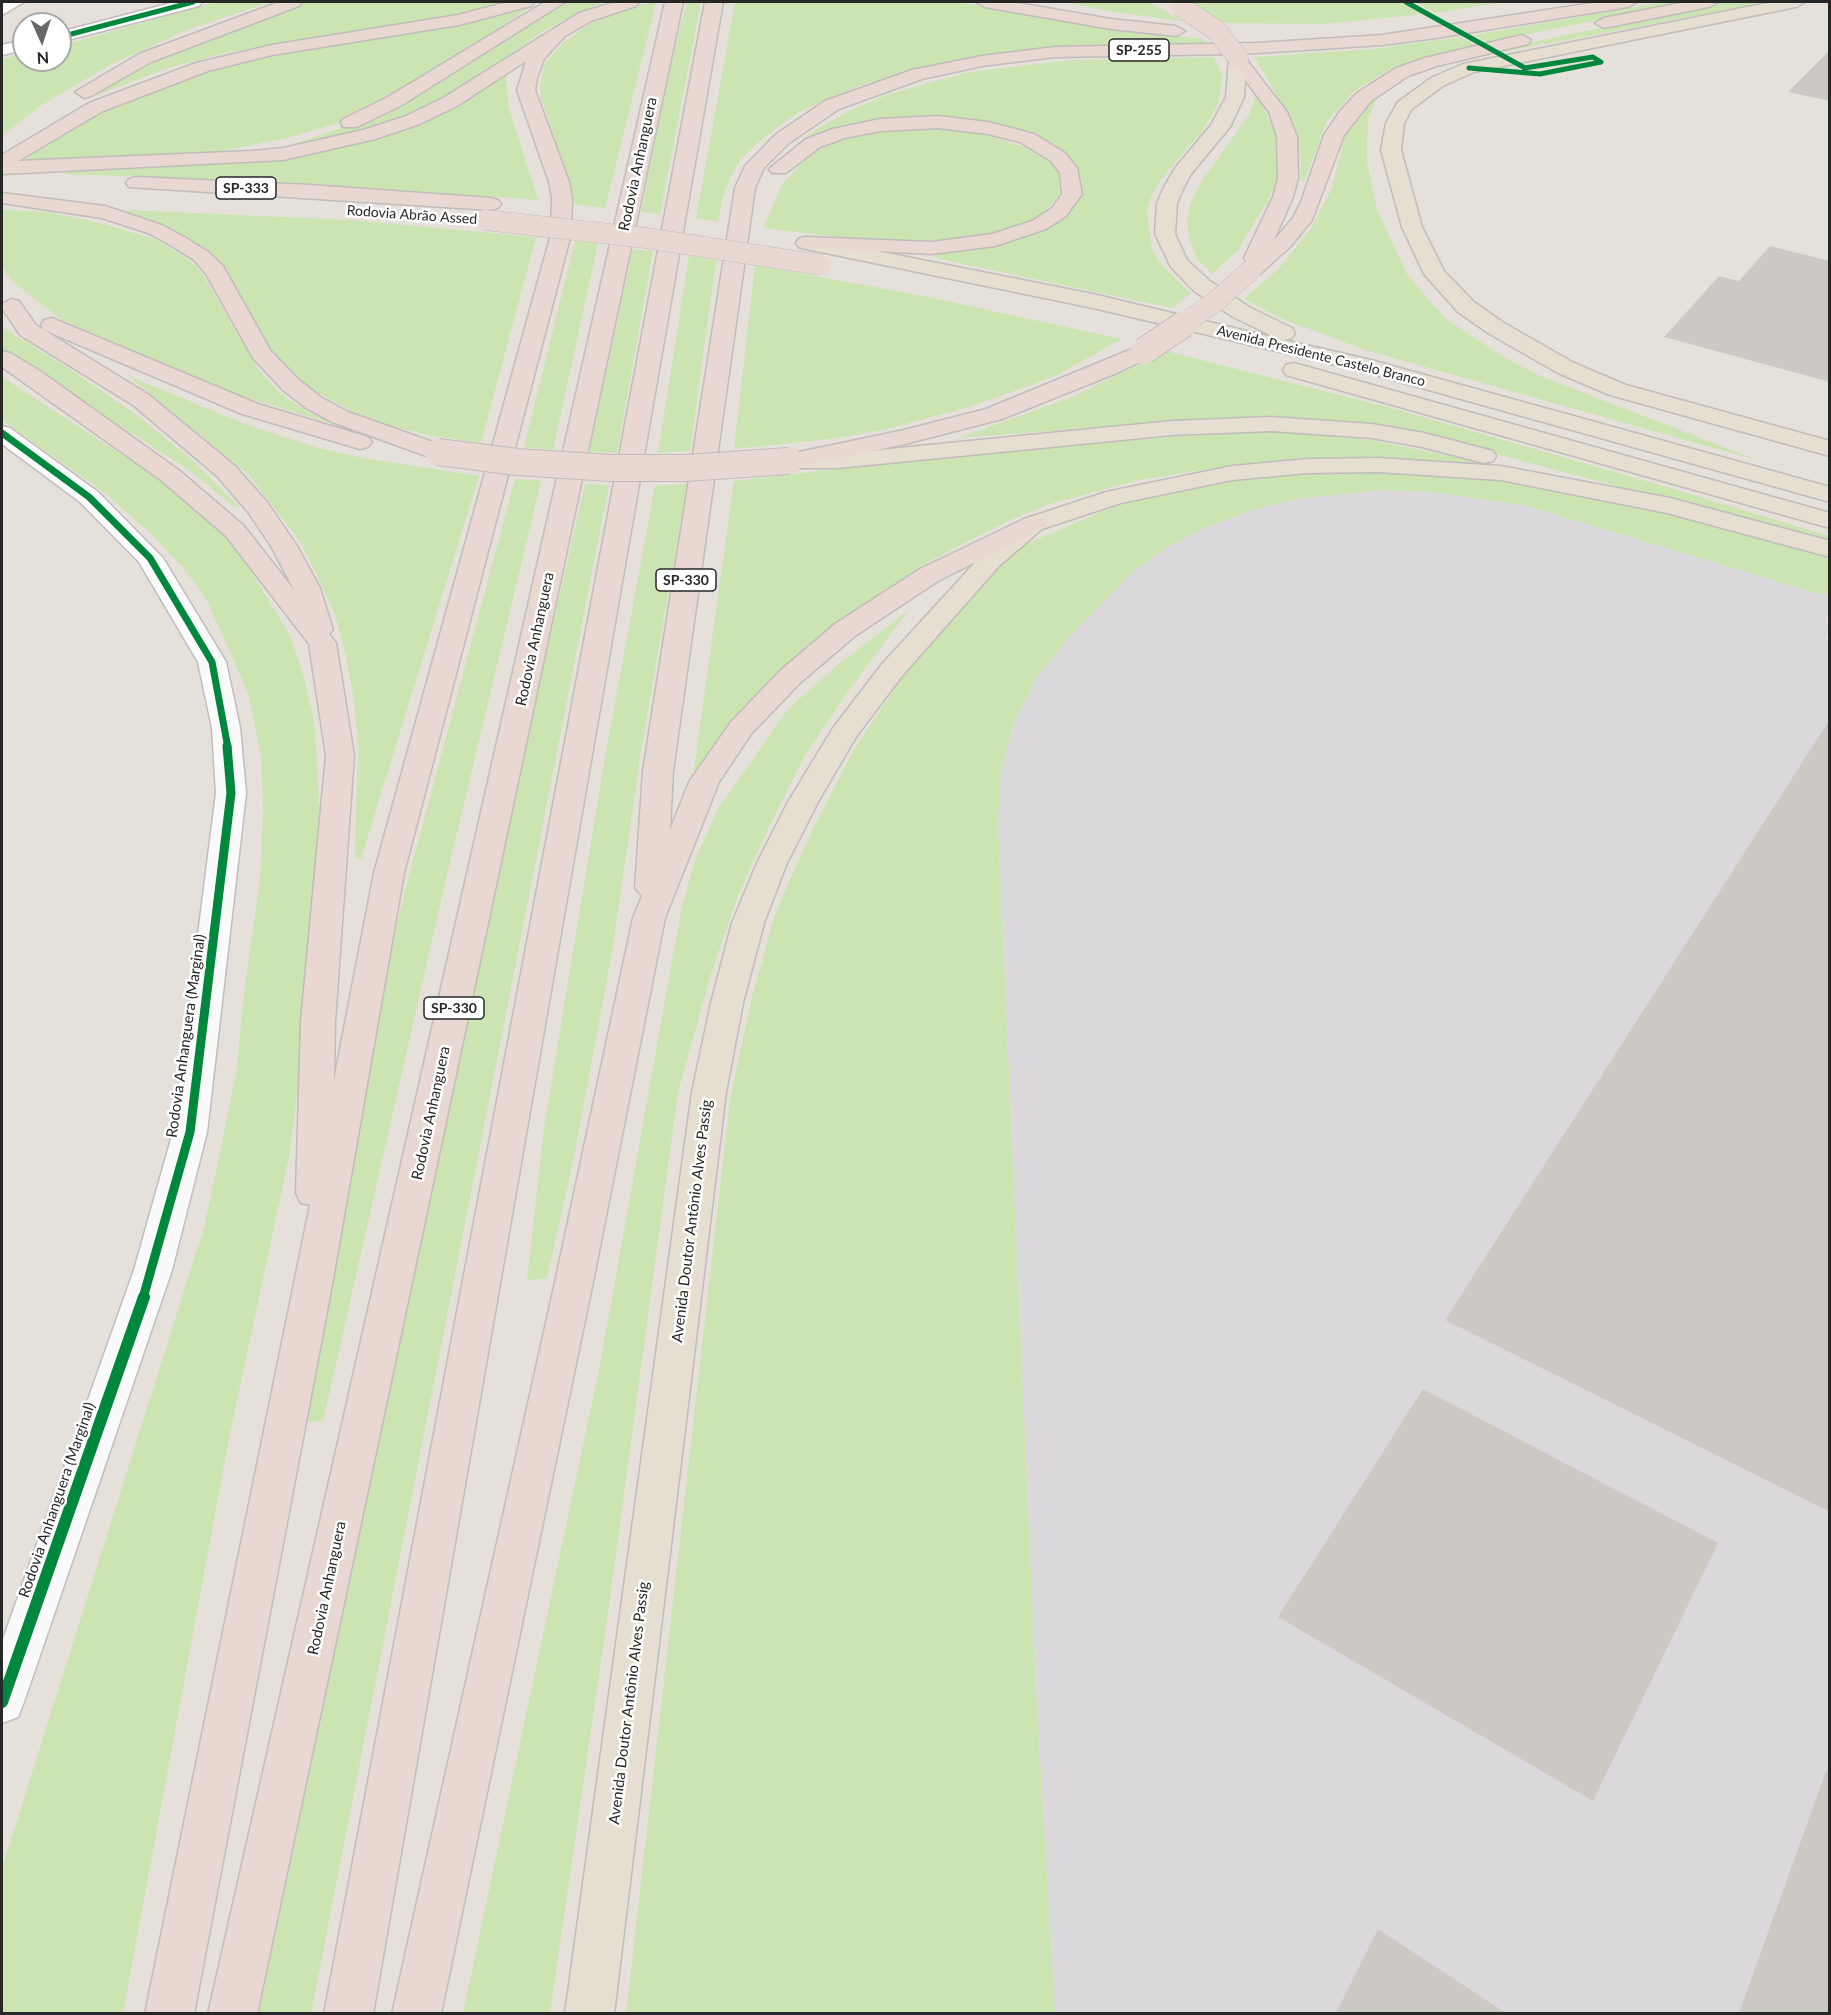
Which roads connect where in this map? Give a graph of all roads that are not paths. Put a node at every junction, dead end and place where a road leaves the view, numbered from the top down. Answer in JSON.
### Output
{"nodes":[{"id":1,"x":15,"y":2,"type":"edge"},
{"id":2,"x":193,"y":2,"type":"edge"},
{"id":3,"x":293,"y":2,"type":"edge"},
{"id":4,"x":525,"y":2,"type":"edge"},
{"id":5,"x":556,"y":2,"type":"edge"},
{"id":6,"x":630,"y":2,"type":"edge"},
{"id":7,"x":674,"y":2,"type":"edge"},
{"id":8,"x":714,"y":2,"type":"edge"},
{"id":9,"x":985,"y":2,"type":"edge"},
{"id":10,"x":1050,"y":2,"type":"edge"},
{"id":11,"x":1562,"y":2,"type":"edge"},
{"id":12,"x":1628,"y":2,"type":"edge"},
{"id":13,"x":1709,"y":2,"type":"edge"},
{"id":14,"x":1796,"y":2,"type":"edge"},
{"id":15,"x":1175,"y":4,"type":"edge"},
{"id":16,"x":2,"y":10,"type":"edge"},
{"id":17,"x":562,"y":30,"type":"junction"},
{"id":18,"x":1247,"y":33,"type":"junction"},
{"id":19,"x":72,"y":34,"type":"edge"},
{"id":20,"x":1465,"y":53,"type":"junction"},
{"id":21,"x":1238,"y":58,"type":"junction"},
{"id":22,"x":1390,"y":150,"type":"junction"},
{"id":23,"x":185,"y":162,"type":"junction"},
{"id":24,"x":2,"y":178,"type":"edge"},
{"id":25,"x":488,"y":212,"type":"junction"},
{"id":26,"x":736,"y":243,"type":"junction"},
{"id":27,"x":806,"y":243,"type":"junction"},
{"id":28,"x":820,"y":265,"type":"joint"},
{"id":29,"x":1252,"y":269,"type":"junction"},
{"id":30,"x":6,"y":301,"type":"edge"},
{"id":31,"x":2,"y":358,"type":"edge"},
{"id":32,"x":1363,"y":365,"type":"junction"},
{"id":33,"x":1618,"y":390,"type":"junction"},
{"id":34,"x":2,"y":433,"type":"edge"},
{"id":35,"x":1830,"y":449,"type":"edge"},
{"id":36,"x":438,"y":452,"type":"junction"},
{"id":37,"x":789,"y":461,"type":"junction"},
{"id":38,"x":1830,"y":474,"type":"edge"},
{"id":39,"x":1830,"y":495,"type":"edge"},
{"id":40,"x":1670,"y":506,"type":"junction"},
{"id":41,"x":1830,"y":521,"type":"edge"},
{"id":42,"x":1033,"y":524,"type":"junction"},
{"id":43,"x":1830,"y":549,"type":"edge"},
{"id":44,"x":322,"y":643,"type":"junction"},
{"id":45,"x":649,"y":918,"type":"junction"},
{"id":46,"x":312,"y":1290,"type":"junction"},
{"id":47,"x":2,"y":1702,"type":"edge"},
{"id":48,"x":170,"y":2013,"type":"edge"},
{"id":49,"x":231,"y":2013,"type":"edge"},
{"id":50,"x":348,"y":2013,"type":"edge"},
{"id":51,"x":416,"y":2013,"type":"edge"},
{"id":52,"x":589,"y":2013,"type":"edge"}],
"edges":[{"from":1,"to":16,"type":"street"},
{"from":2,"to":19,"type":"street"},
{"from":3,"to":24,"type":"highway"},
{"from":4,"to":24,"type":"highway"},
{"from":5,"to":23,"type":"highway"},
{"from":6,"to":17,"type":"highway"},
{"from":7,"to":49,"type":"highway","name":"Rodovia Anhanguera","number":"SP-330"},
{"from":8,"to":50,"type":"highway"},
{"from":9,"to":18,"type":"highway","number":"SP-255"},
{"from":10,"to":18,"type":"highway"},
{"from":11,"to":18,"type":"highway","number":"SP-255"},
{"from":12,"to":26,"type":"highway","number":"SP-255"},
{"from":13,"to":20,"type":"highway"},
{"from":14,"to":22,"type":"main road"},
{"from":15,"to":21,"type":"highway","bridge":true},
{"from":17,"to":23,"type":"highway"},
{"from":17,"to":46,"type":"highway"},
{"from":20,"to":22,"type":"main road"},
{"from":20,"to":29,"type":"highway"},
{"from":21,"to":29,"type":"highway"},
{"from":21,"to":32,"type":"main road"},
{"from":22,"to":33,"type":"main road"},
{"from":23,"to":24,"type":"highway"},
{"from":24,"to":25,"type":"highway","name":"Rodovia Abrão Assed","number":"SP-333"},
{"from":24,"to":25,"type":"highway","name":"Rodovia Abrão Assed","number":"SP-333"},
{"from":24,"to":36,"type":"highway"},
{"from":25,"to":27,"type":"highway","name":"Rodovia Abrão Assed","number":"SP-333"},
{"from":25,"to":28,"type":"highway","name":"Rodovia Abrão Assed","number":"SP-333","bridge":true},
{"from":26,"to":27,"type":"highway","name":"Rodovia Abrão Assed"},
{"from":26,"to":45,"type":"highway","number":"SP-330"},
{"from":27,"to":32,"type":"main road","name":"Avenida Presidente Castelo Branco"},
{"from":28,"to":41,"type":"main road","name":"Avenida Presidente Castelo Branco"},
{"from":29,"to":37,"type":"highway","bridge":true},
{"from":30,"to":36,"type":"highway"},
{"from":30,"to":44,"type":"highway"},
{"from":31,"to":44,"type":"highway"},
{"from":32,"to":39,"type":"main road","name":"Avenida Presidente Castelo Branco"},
{"from":33,"to":35,"type":"main road"},
{"from":33,"to":38,"type":"main road"},
{"from":34,"to":47,"type":"street","name":"Rodovia Anhanguera (Marginal)"},
{"from":36,"to":37,"type":"highway","bridge":true},
{"from":37,"to":40,"type":"main road"},
{"from":40,"to":42,"type":"main road"},
{"from":40,"to":43,"type":"main road"},
{"from":42,"to":45,"type":"highway"},
{"from":42,"to":52,"type":"main road","name":"Avenida Doutor Antônio Alves Passig"},
{"from":44,"to":46,"type":"highway"},
{"from":45,"to":51,"type":"highway"},
{"from":46,"to":48,"type":"highway"}]}
